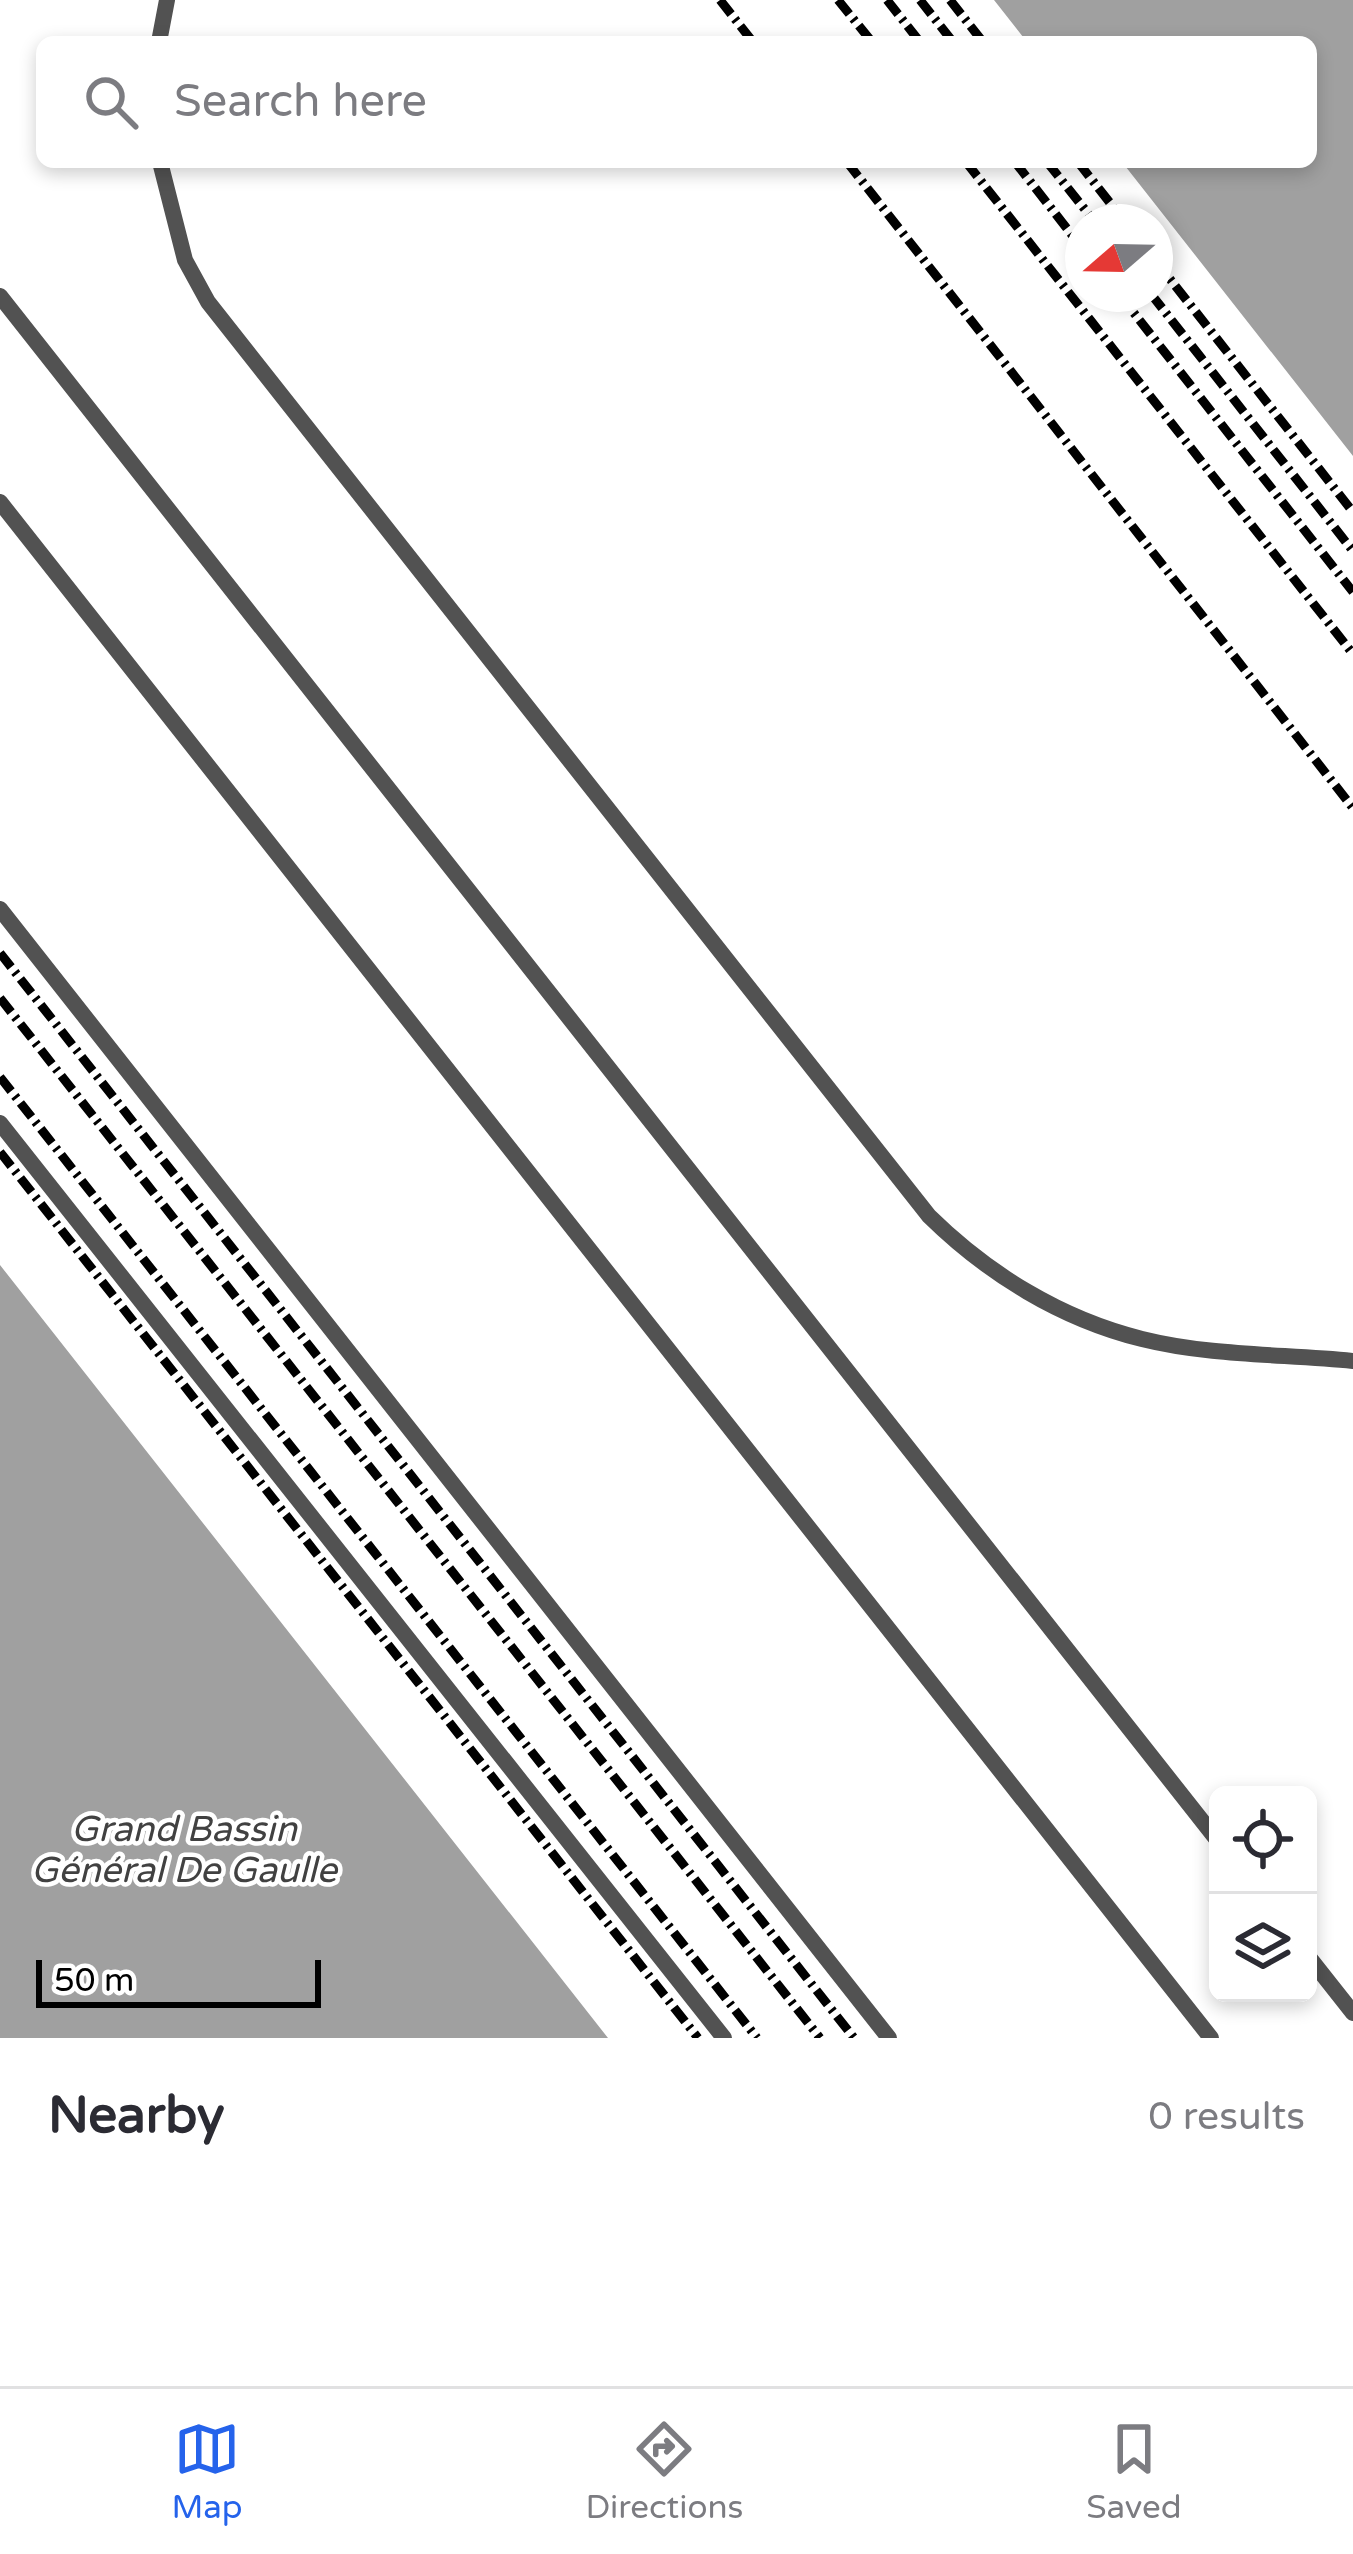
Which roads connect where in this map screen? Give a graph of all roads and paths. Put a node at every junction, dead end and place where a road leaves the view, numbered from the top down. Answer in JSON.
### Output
{"nodes":[{"id":1,"x":167,"y":0,"type":"edge"},
{"id":2,"x":160,"y":36,"type":"edge"},
{"id":3,"x":162,"y":168,"type":"edge"},
{"id":4,"x":1,"y":297,"type":"edge"},
{"id":5,"x":0,"y":502,"type":"edge"},
{"id":6,"x":0,"y":909,"type":"edge"},
{"id":7,"x":0,"y":1123,"type":"edge"},
{"id":8,"x":1353,"y":1361,"type":"edge"},
{"id":9,"x":1209,"y":1830,"type":"edge"},
{"id":10,"x":1317,"y":1967,"type":"edge"},
{"id":11,"x":1353,"y":2013,"type":"edge"},
{"id":12,"x":724,"y":2038,"type":"edge"},
{"id":13,"x":889,"y":2038,"type":"edge"},
{"id":14,"x":1211,"y":2038,"type":"edge"}],
"edges":[{"from":1,"to":2,"type":"lane"},
{"from":3,"to":8,"type":"lane"},
{"from":4,"to":9,"type":"lane"},
{"from":5,"to":14,"type":"lane"},
{"from":6,"to":13,"type":"lane"},
{"from":7,"to":12,"type":"lane"},
{"from":10,"to":11,"type":"lane"}]}
